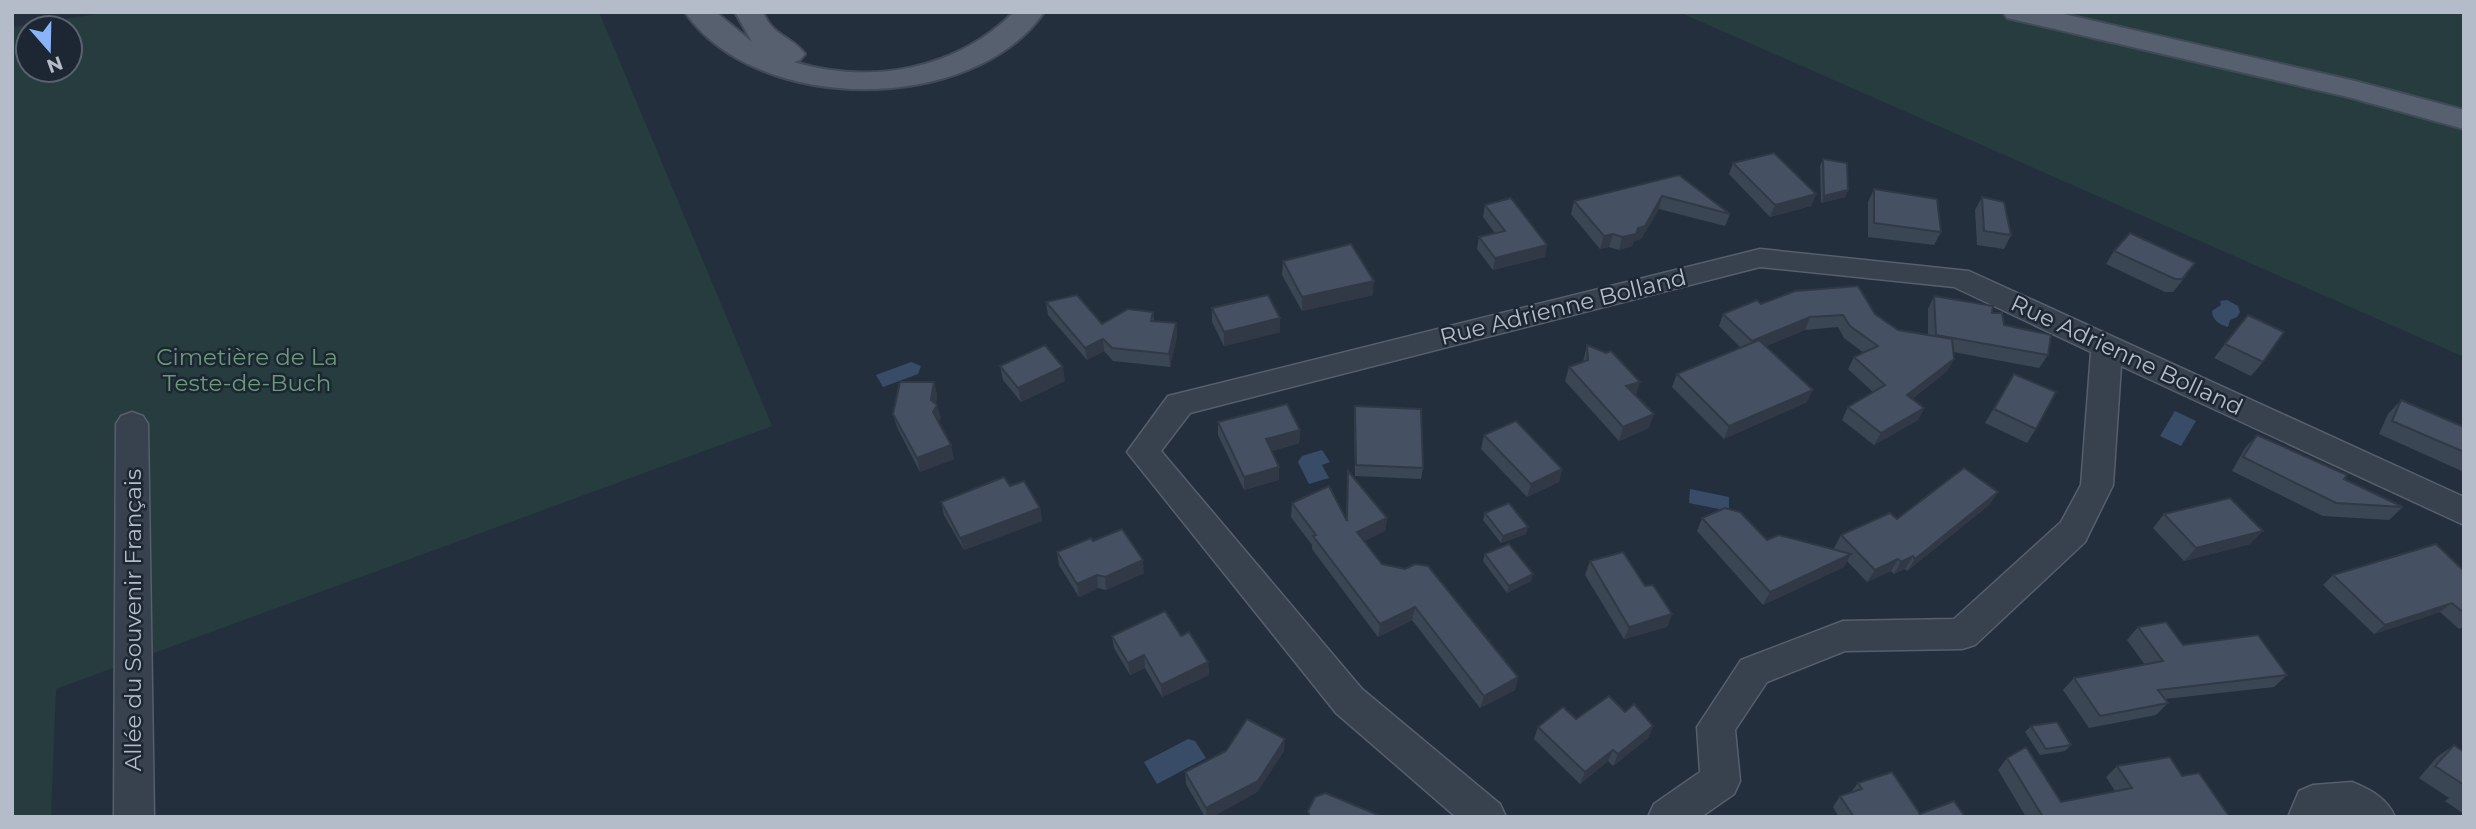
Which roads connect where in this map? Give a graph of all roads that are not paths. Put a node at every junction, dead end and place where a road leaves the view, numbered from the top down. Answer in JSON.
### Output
{"nodes":[{"id":1,"x":699,"y":12,"type":"edge"},
{"id":2,"x":749,"y":12,"type":"edge"},
{"id":3,"x":1010,"y":12,"type":"edge"},
{"id":4,"x":1030,"y":12,"type":"edge"},
{"id":5,"x":2017,"y":12,"type":"edge"},
{"id":6,"x":2464,"y":120,"type":"edge"},
{"id":7,"x":2107,"y":345,"type":"junction"},
{"id":8,"x":132,"y":424,"type":"dead end"},
{"id":9,"x":2464,"y":512,"type":"edge"},
{"id":10,"x":134,"y":817,"type":"edge"},
{"id":11,"x":1486,"y":817,"type":"edge"},
{"id":12,"x":1668,"y":817,"type":"edge"},
{"id":13,"x":2308,"y":817,"type":"edge"},
{"id":14,"x":2375,"y":817,"type":"edge"}],
"edges":[{"from":1,"to":4,"type":"main road"},
{"from":2,"to":3,"type":"main road"},
{"from":5,"to":6,"type":"main road"},
{"from":7,"to":9,"type":"street","name":"Rue Adrienne Bolland"},
{"from":7,"to":11,"type":"street","name":"Rue Adrienne Bolland"},
{"from":7,"to":12,"type":"street"},
{"from":8,"to":10,"type":"street","name":"Allée du Souvenir Français"},
{"from":13,"to":14,"type":"street"}]}
